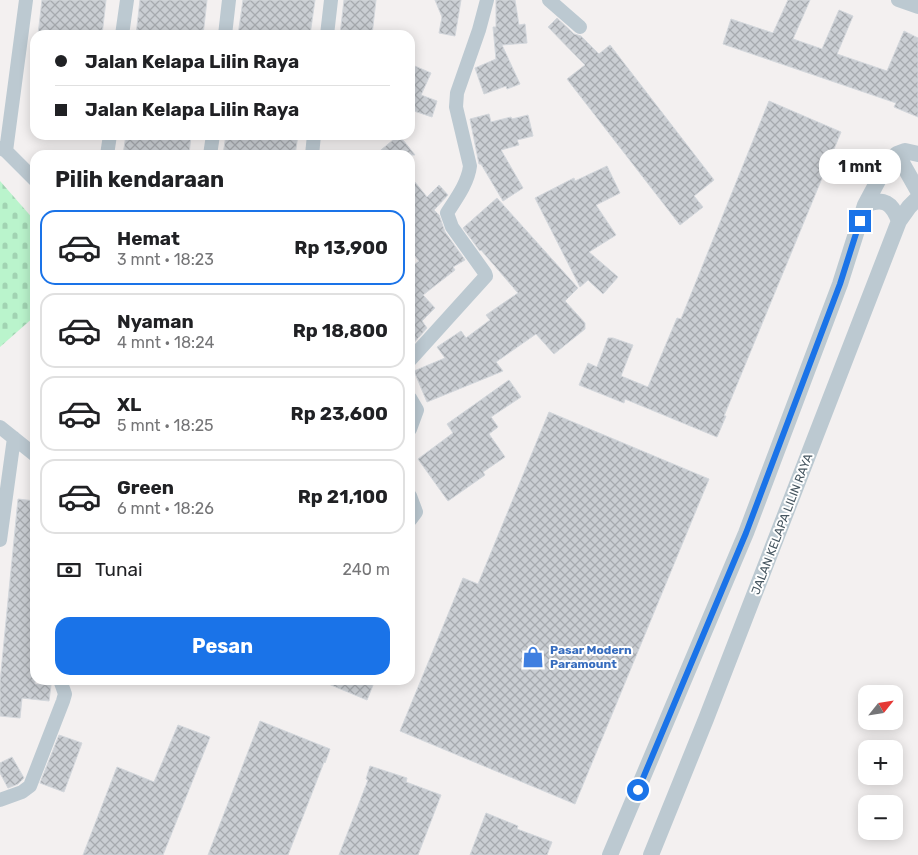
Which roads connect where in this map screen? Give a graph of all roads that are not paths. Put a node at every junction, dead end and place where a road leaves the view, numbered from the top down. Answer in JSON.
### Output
{"nodes":[{"id":1,"x":26,"y":0,"type":"edge"},
{"id":2,"x":127,"y":0,"type":"edge"},
{"id":3,"x":229,"y":0,"type":"edge"},
{"id":4,"x":331,"y":0,"type":"edge"},
{"id":5,"x":487,"y":0,"type":"edge"},
{"id":6,"x":548,"y":0,"type":"edge"},
{"id":7,"x":898,"y":0,"type":"edge"},
{"id":8,"x":918,"y":7,"type":"edge"},
{"id":9,"x":580,"y":27,"type":"dead end"},
{"id":10,"x":123,"y":30,"type":"edge"},
{"id":11,"x":226,"y":30,"type":"edge"},
{"id":12,"x":328,"y":30,"type":"edge"},
{"id":13,"x":3,"y":150,"type":"edge"},
{"id":14,"x":897,"y":154,"type":"junction"},
{"id":15,"x":918,"y":154,"type":"edge"},
{"id":16,"x":30,"y":175,"type":"edge"},
{"id":17,"x":918,"y":191,"type":"edge"},
{"id":18,"x":918,"y":198,"type":"edge"},
{"id":19,"x":865,"y":205,"type":"junction"},
{"id":20,"x":899,"y":221,"type":"junction"},
{"id":21,"x":415,"y":354,"type":"edge"},
{"id":22,"x":0,"y":427,"type":"edge"},
{"id":23,"x":14,"y":438,"type":"junction"},
{"id":24,"x":30,"y":450,"type":"edge"},
{"id":25,"x":0,"y":540,"type":"edge"},
{"id":26,"x":62,"y":685,"type":"edge"},
{"id":27,"x":0,"y":800,"type":"edge"},
{"id":28,"x":610,"y":855,"type":"edge"},
{"id":29,"x":652,"y":855,"type":"edge"}],
"edges":[{"from":1,"to":13,"type":"street"},
{"from":2,"to":10,"type":"street"},
{"from":3,"to":11,"type":"street"},
{"from":4,"to":12,"type":"street"},
{"from":5,"to":21,"type":"street"},
{"from":6,"to":9,"type":"street"},
{"from":7,"to":8,"type":"street"},
{"from":13,"to":16,"type":"street"},
{"from":14,"to":15,"type":"street"},
{"from":14,"to":17,"type":"street"},
{"from":14,"to":19,"type":"street"},
{"from":18,"to":20,"type":"street","name":"JALAN KELAPA LILIN RAYA"},
{"from":19,"to":20,"type":"street"},
{"from":19,"to":28,"type":"street"},
{"from":20,"to":29,"type":"street","name":"JALAN KELAPA LILIN RAYA"},
{"from":22,"to":23,"type":"street"},
{"from":23,"to":24,"type":"street"},
{"from":23,"to":25,"type":"street"},
{"from":26,"to":27,"type":"street"}]}
